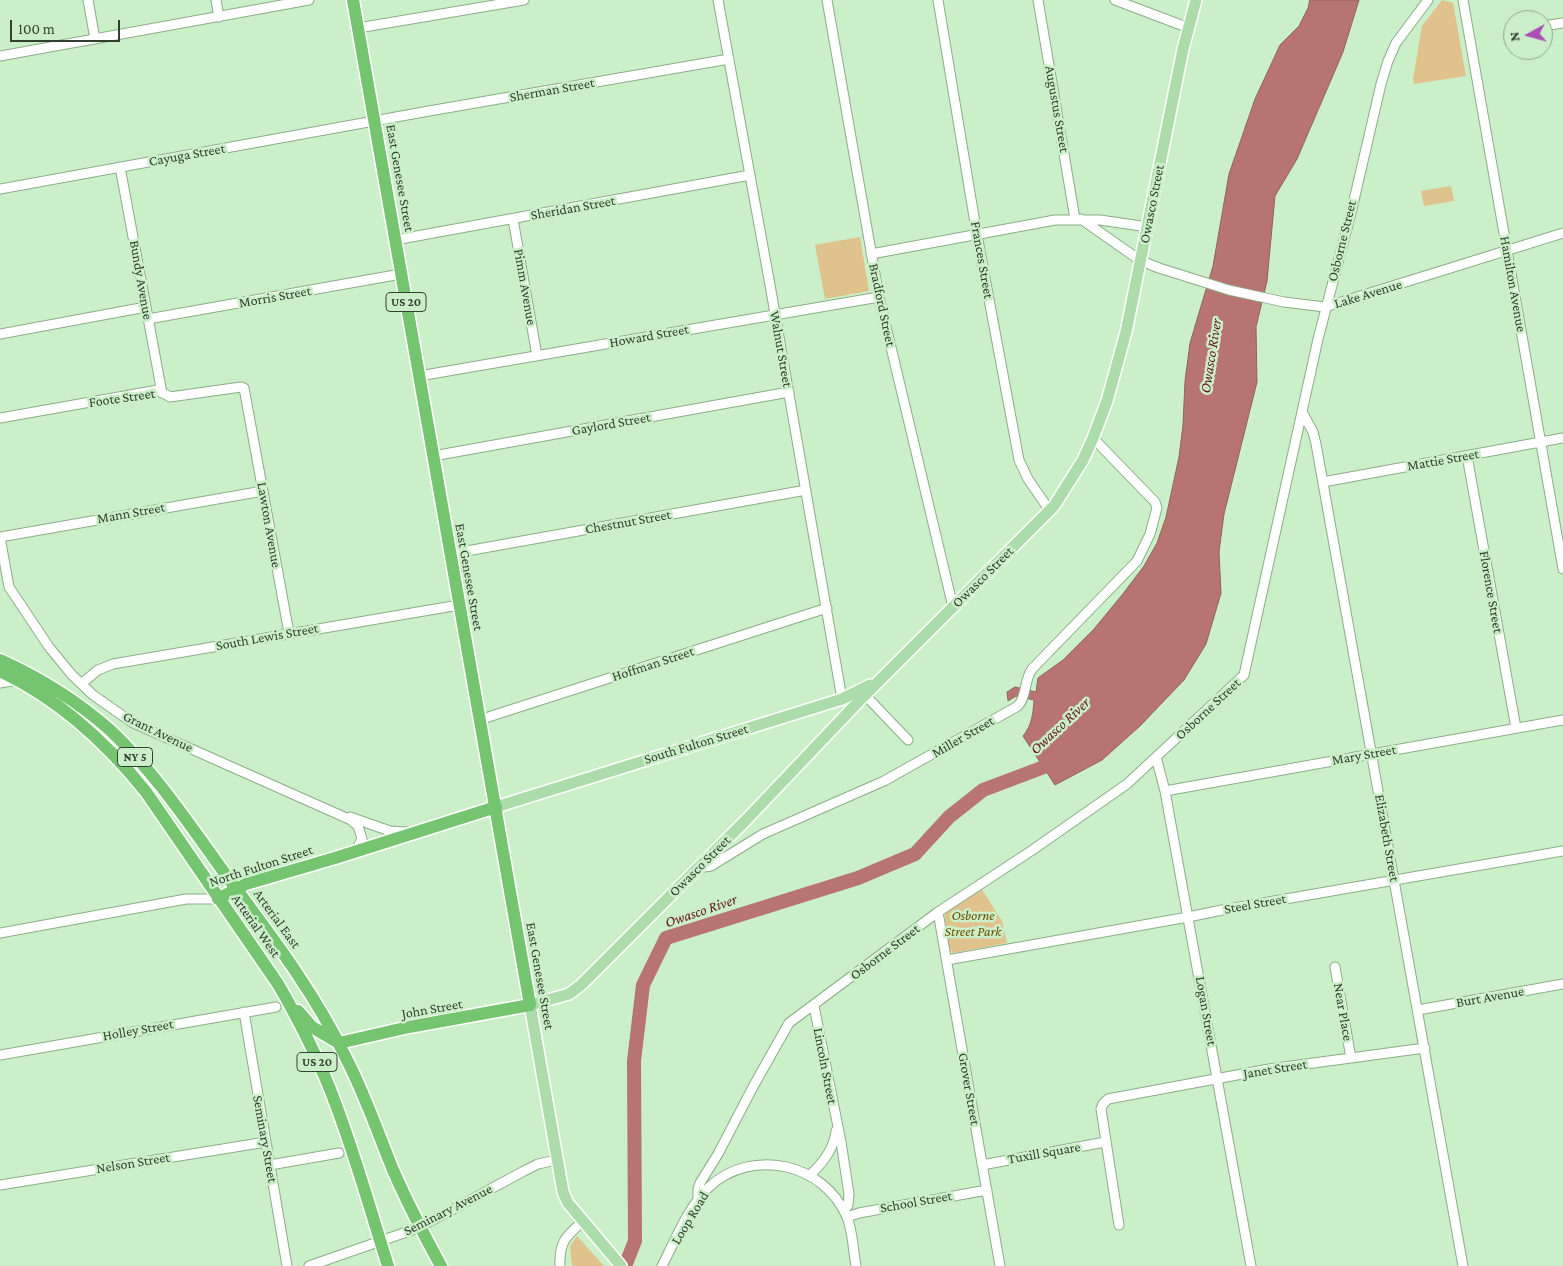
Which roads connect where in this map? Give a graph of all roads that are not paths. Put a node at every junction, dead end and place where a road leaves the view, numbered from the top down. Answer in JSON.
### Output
{"nodes":[{"id":1,"x":88,"y":0,"type":"edge"},
{"id":2,"x":216,"y":0,"type":"edge"},
{"id":3,"x":309,"y":0,"type":"edge"},
{"id":4,"x":353,"y":0,"type":"edge"},
{"id":5,"x":524,"y":0,"type":"edge"},
{"id":6,"x":718,"y":0,"type":"edge"},
{"id":7,"x":827,"y":0,"type":"edge"},
{"id":8,"x":938,"y":0,"type":"edge"},
{"id":9,"x":1038,"y":0,"type":"edge"},
{"id":10,"x":1115,"y":0,"type":"edge"},
{"id":11,"x":1196,"y":0,"type":"edge"},
{"id":12,"x":1428,"y":0,"type":"edge"},
{"id":13,"x":1463,"y":0,"type":"edge"},
{"id":14,"x":219,"y":17,"type":"junction"},
{"id":15,"x":358,"y":28,"type":"junction"},
{"id":16,"x":1188,"y":28,"type":"junction"},
{"id":17,"x":95,"y":39,"type":"junction"},
{"id":18,"x":0,"y":56,"type":"edge"},
{"id":19,"x":729,"y":59,"type":"junction"},
{"id":20,"x":374,"y":121,"type":"junction"},
{"id":21,"x":120,"y":166,"type":"junction"},
{"id":22,"x":750,"y":175,"type":"junction"},
{"id":23,"x":0,"y":189,"type":"edge"},
{"id":24,"x":513,"y":218,"type":"junction"},
{"id":25,"x":1078,"y":219,"type":"junction"},
{"id":26,"x":1148,"y":227,"type":"junction"},
{"id":27,"x":1563,"y":233,"type":"edge"},
{"id":28,"x":978,"y":235,"type":"junction"},
{"id":29,"x":395,"y":240,"type":"junction"},
{"id":30,"x":1508,"y":250,"type":"junction"},
{"id":31,"x":871,"y":254,"type":"junction"},
{"id":32,"x":1141,"y":261,"type":"junction"},
{"id":33,"x":401,"y":274,"type":"junction"},
{"id":34,"x":879,"y":296,"type":"junction"},
{"id":35,"x":146,"y":307,"type":"junction"},
{"id":36,"x":1325,"y":307,"type":"junction"},
{"id":37,"x":775,"y":314,"type":"junction"},
{"id":38,"x":148,"y":319,"type":"junction"},
{"id":39,"x":0,"y":334,"type":"edge"},
{"id":40,"x":537,"y":356,"type":"junction"},
{"id":41,"x":419,"y":376,"type":"junction"},
{"id":42,"x":788,"y":392,"type":"junction"},
{"id":43,"x":162,"y":393,"type":"junction"},
{"id":44,"x":1302,"y":412,"type":"junction"},
{"id":45,"x":250,"y":416,"type":"joint"},
{"id":46,"x":0,"y":418,"type":"edge"},
{"id":47,"x":1093,"y":438,"type":"junction"},
{"id":48,"x":1563,"y":438,"type":"edge"},
{"id":49,"x":1540,"y":442,"type":"junction"},
{"id":50,"x":433,"y":456,"type":"junction"},
{"id":51,"x":1467,"y":456,"type":"junction"},
{"id":52,"x":1323,"y":482,"type":"junction"},
{"id":53,"x":806,"y":490,"type":"junction"},
{"id":54,"x":263,"y":491,"type":"junction"},
{"id":55,"x":1050,"y":511,"type":"junction"},
{"id":56,"x":0,"y":537,"type":"edge"},
{"id":57,"x":450,"y":554,"type":"junction"},
{"id":58,"x":1563,"y":569,"type":"edge"},
{"id":59,"x":0,"y":574,"type":"edge"},
{"id":60,"x":9,"y":587,"type":"junction"},
{"id":61,"x":459,"y":605,"type":"junction"},
{"id":62,"x":953,"y":607,"type":"junction"},
{"id":63,"x":827,"y":608,"type":"junction"},
{"id":64,"x":289,"y":633,"type":"junction"},
{"id":65,"x":0,"y":660,"type":"edge"},
{"id":66,"x":892,"y":669,"type":"junction"},
{"id":67,"x":0,"y":671,"type":"edge"},
{"id":68,"x":18,"y":680,"type":"junction"},
{"id":69,"x":0,"y":683,"type":"edge"},
{"id":70,"x":81,"y":684,"type":"junction"},
{"id":71,"x":865,"y":695,"type":"junction"},
{"id":72,"x":842,"y":699,"type":"junction"},
{"id":73,"x":851,"y":710,"type":"junction"},
{"id":74,"x":479,"y":720,"type":"junction"},
{"id":75,"x":1563,"y":720,"type":"edge"},
{"id":76,"x":1516,"y":728,"type":"junction"},
{"id":77,"x":908,"y":740,"type":"dead end"},
{"id":78,"x":1372,"y":754,"type":"junction"},
{"id":79,"x":1156,"y":757,"type":"junction"},
{"id":80,"x":1166,"y":791,"type":"junction"},
{"id":81,"x":496,"y":807,"type":"junction"},
{"id":82,"x":343,"y":815,"type":"junction"},
{"id":83,"x":419,"y":831,"type":"junction"},
{"id":84,"x":1563,"y":851,"type":"edge"},
{"id":85,"x":355,"y":852,"type":"junction"},
{"id":86,"x":697,"y":868,"type":"junction"},
{"id":87,"x":1394,"y":880,"type":"junction"},
{"id":88,"x":237,"y":889,"type":"junction"},
{"id":89,"x":218,"y":898,"type":"junction"},
{"id":90,"x":938,"y":912,"type":"junction"},
{"id":91,"x":1188,"y":917,"type":"junction"},
{"id":92,"x":0,"y":933,"type":"edge"},
{"id":93,"x":946,"y":960,"type":"junction"},
{"id":94,"x":1334,"y":966,"type":"dead end"},
{"id":95,"x":1563,"y":984,"type":"edge"},
{"id":96,"x":289,"y":1004,"type":"junction"},
{"id":97,"x":530,"y":1006,"type":"junction"},
{"id":98,"x":814,"y":1006,"type":"junction"},
{"id":99,"x":276,"y":1007,"type":"dead end"},
{"id":100,"x":1418,"y":1010,"type":"junction"},
{"id":101,"x":244,"y":1012,"type":"junction"},
{"id":102,"x":338,"y":1043,"type":"junction"},
{"id":103,"x":1425,"y":1048,"type":"junction"},
{"id":104,"x":0,"y":1055,"type":"edge"},
{"id":105,"x":1351,"y":1058,"type":"junction"},
{"id":106,"x":1218,"y":1078,"type":"junction"},
{"id":107,"x":837,"y":1126,"type":"junction"},
{"id":108,"x":266,"y":1142,"type":"junction"},
{"id":109,"x":1105,"y":1142,"type":"junction"},
{"id":110,"x":339,"y":1153,"type":"dead end"},
{"id":111,"x":556,"y":1160,"type":"junction"},
{"id":112,"x":982,"y":1165,"type":"junction"},
{"id":113,"x":270,"y":1166,"type":"junction"},
{"id":114,"x":810,"y":1174,"type":"junction"},
{"id":115,"x":0,"y":1184,"type":"edge"},
{"id":116,"x":987,"y":1190,"type":"junction"},
{"id":117,"x":698,"y":1199,"type":"junction"},
{"id":118,"x":845,"y":1214,"type":"junction"},
{"id":119,"x":583,"y":1221,"type":"junction"},
{"id":120,"x":1119,"y":1225,"type":"dead end"},
{"id":121,"x":420,"y":1226,"type":"junction"},
{"id":122,"x":380,"y":1242,"type":"junction"},
{"id":123,"x":288,"y":1266,"type":"edge"},
{"id":124,"x":309,"y":1266,"type":"edge"},
{"id":125,"x":388,"y":1266,"type":"edge"},
{"id":126,"x":441,"y":1266,"type":"edge"},
{"id":127,"x":560,"y":1266,"type":"edge"},
{"id":128,"x":621,"y":1266,"type":"edge"},
{"id":129,"x":662,"y":1266,"type":"edge"},
{"id":130,"x":856,"y":1266,"type":"edge"},
{"id":131,"x":1000,"y":1266,"type":"edge"},
{"id":132,"x":1251,"y":1266,"type":"edge"},
{"id":133,"x":1463,"y":1266,"type":"edge"}],
"edges":[{"from":1,"to":17,"type":"street"},
{"from":2,"to":14,"type":"street"},
{"from":3,"to":14,"type":"street"},
{"from":4,"to":15,"type":"highway","name":"East Genesee Street","number":"US 20"},
{"from":5,"to":15,"type":"street"},
{"from":6,"to":19,"type":"street","name":"Walnut Street"},
{"from":7,"to":31,"type":"street","name":"Bradford Street"},
{"from":8,"to":28,"type":"street","name":"Frances Street"},
{"from":9,"to":25,"type":"street","name":"Augustus Street"},
{"from":10,"to":16,"type":"street"},
{"from":11,"to":16,"type":"main road","name":"Owasco Street"},
{"from":12,"to":36,"type":"street","name":"Osborne Street"},
{"from":13,"to":30,"type":"street","name":"Hamilton Avenue"},
{"from":14,"to":17,"type":"street"},
{"from":15,"to":20,"type":"highway","name":"East Genesee Street","number":"US 20"},
{"from":16,"to":26,"type":"main road","name":"Owasco Street"},
{"from":17,"to":18,"type":"street"},
{"from":19,"to":20,"type":"street","name":"Sherman Street"},
{"from":19,"to":22,"type":"street","name":"Walnut Street"},
{"from":20,"to":21,"type":"street","name":"Cayuga Street"},
{"from":20,"to":29,"type":"highway","name":"East Genesee Street","number":"US 20"},
{"from":21,"to":23,"type":"street","name":"Cayuga Street"},
{"from":21,"to":35,"type":"street","name":"Bundy Avenue"},
{"from":22,"to":24,"type":"street","name":"Sheridan Street"},
{"from":22,"to":37,"type":"street","name":"Walnut Street"},
{"from":24,"to":29,"type":"street","name":"Sheridan Street"},
{"from":24,"to":40,"type":"street","name":"Pimm Avenue"},
{"from":25,"to":26,"type":"street"},
{"from":25,"to":28,"type":"street"},
{"from":25,"to":32,"type":"street","name":"Lake Avenue"},
{"from":26,"to":32,"type":"main road","name":"Owasco Street"},
{"from":27,"to":30,"type":"street","name":"Lake Avenue"},
{"from":28,"to":31,"type":"street"},
{"from":28,"to":55,"type":"street","name":"Frances Street"},
{"from":29,"to":33,"type":"highway","name":"East Genesee Street","number":"US 20"},
{"from":30,"to":36,"type":"street","name":"Lake Avenue"},
{"from":30,"to":49,"type":"street","name":"Hamilton Avenue"},
{"from":31,"to":34,"type":"street","name":"Bradford Street"},
{"from":32,"to":36,"type":"street","name":"Lake Avenue"},
{"from":32,"to":47,"type":"main road","name":"Owasco Street"},
{"from":33,"to":38,"type":"street","name":"Morris Street"},
{"from":33,"to":41,"type":"highway","name":"East Genesee Street","number":"US 20"},
{"from":34,"to":37,"type":"street","name":"Howard Street"},
{"from":34,"to":62,"type":"street","name":"Bradford Street"},
{"from":35,"to":38,"type":"street","name":"Bundy Avenue"},
{"from":35,"to":39,"type":"street"},
{"from":36,"to":44,"type":"street","name":"Osborne Street"},
{"from":37,"to":40,"type":"street","name":"Howard Street"},
{"from":37,"to":42,"type":"street","name":"Walnut Street"},
{"from":38,"to":43,"type":"street","name":"Bundy Avenue"},
{"from":40,"to":41,"type":"street","name":"Howard Street"},
{"from":41,"to":50,"type":"highway","name":"East Genesee Street","number":"US 20"},
{"from":42,"to":50,"type":"street","name":"Gaylord Street"},
{"from":42,"to":53,"type":"street","name":"Walnut Street"},
{"from":43,"to":45,"type":"street","name":"Foote Street"},
{"from":43,"to":46,"type":"street","name":"Foote Street"},
{"from":44,"to":52,"type":"street","name":"Elizabeth Street"},
{"from":44,"to":79,"type":"street","name":"Osborne Street"},
{"from":45,"to":54,"type":"street","name":"Lawton Avenue"},
{"from":47,"to":55,"type":"main road","name":"Owasco Street"},
{"from":47,"to":86,"type":"street","name":"Miller Street"},
{"from":48,"to":49,"type":"street","name":"Mattie Street"},
{"from":49,"to":51,"type":"street","name":"Mattie Street"},
{"from":49,"to":58,"type":"street","name":"Hamilton Avenue"},
{"from":50,"to":57,"type":"highway","name":"East Genesee Street","number":"US 20"},
{"from":51,"to":52,"type":"street","name":"Mattie Street"},
{"from":51,"to":76,"type":"street","name":"Florence Street"},
{"from":52,"to":78,"type":"street","name":"Elizabeth Street"},
{"from":53,"to":57,"type":"street","name":"Chestnut Street"},
{"from":53,"to":63,"type":"street","name":"Walnut Street"},
{"from":54,"to":56,"type":"street","name":"Mann Street"},
{"from":54,"to":64,"type":"street","name":"Lawton Avenue"},
{"from":55,"to":62,"type":"main road","name":"Owasco Street"},
{"from":56,"to":60,"type":"street","name":"Grant Avenue"},
{"from":57,"to":61,"type":"highway","name":"East Genesee Street","number":"US 20"},
{"from":59,"to":60,"type":"street"},
{"from":60,"to":70,"type":"street","name":"Grant Avenue"},
{"from":61,"to":64,"type":"street","name":"South Lewis Street"},
{"from":61,"to":74,"type":"highway","name":"East Genesee Street","number":"US 20"},
{"from":62,"to":66,"type":"main road","name":"Owasco Street"},
{"from":63,"to":72,"type":"street","name":"Walnut Street"},
{"from":63,"to":74,"type":"street","name":"Hoffman Street"},
{"from":64,"to":70,"type":"street","name":"South Lewis Street"},
{"from":65,"to":88,"type":"highway","name":"Arterial East","number":"NY 5"},
{"from":66,"to":71,"type":"main road","name":"Owasco Street"},
{"from":66,"to":72,"type":"main road","name":"South Fulton Street"},
{"from":67,"to":68,"type":"highway","name":"Arterial West","number":"NY 5"},
{"from":68,"to":69,"type":"street"},
{"from":68,"to":89,"type":"highway","name":"Arterial West","number":"NY 5"},
{"from":70,"to":82,"type":"street","name":"Grant Avenue"},
{"from":71,"to":73,"type":"main road","name":"Owasco Street"},
{"from":71,"to":77,"type":"street"},
{"from":72,"to":73,"type":"main road"},
{"from":72,"to":81,"type":"main road","name":"South Fulton Street"},
{"from":73,"to":86,"type":"main road","name":"Owasco Street"},
{"from":74,"to":81,"type":"highway","name":"East Genesee Street","number":"US 20"},
{"from":75,"to":76,"type":"street","name":"Mary Street"},
{"from":76,"to":78,"type":"street","name":"Mary Street"},
{"from":78,"to":80,"type":"street","name":"Mary Street"},
{"from":78,"to":87,"type":"street","name":"Elizabeth Street"},
{"from":79,"to":80,"type":"street","name":"Logan Street"},
{"from":79,"to":90,"type":"street","name":"Osborne Street"},
{"from":80,"to":91,"type":"street","name":"Logan Street"},
{"from":81,"to":83,"type":"highway","name":"North Fulton Street"},
{"from":81,"to":97,"type":"highway","name":"East Genesee Street","number":"US 20"},
{"from":82,"to":83,"type":"street"},
{"from":82,"to":85,"type":"street"},
{"from":83,"to":85,"type":"highway","name":"North Fulton Street"},
{"from":84,"to":87,"type":"street","name":"Steel Street"},
{"from":85,"to":88,"type":"highway","name":"North Fulton Street"},
{"from":86,"to":97,"type":"main road","name":"Owasco Street"},
{"from":87,"to":91,"type":"street","name":"Steel Street"},
{"from":87,"to":100,"type":"street","name":"Elizabeth Street"},
{"from":88,"to":89,"type":"highway","name":"North Fulton Street"},
{"from":88,"to":102,"type":"highway","name":"Arterial East","number":"NY 5"},
{"from":89,"to":92,"type":"street","name":"North Fulton Street"},
{"from":89,"to":96,"type":"highway","name":"Arterial West","number":"US 20"},
{"from":90,"to":93,"type":"street","name":"Grover Street"},
{"from":90,"to":98,"type":"street","name":"Osborne Street"},
{"from":91,"to":93,"type":"street","name":"Steel Street"},
{"from":91,"to":106,"type":"street","name":"Logan Street"},
{"from":93,"to":112,"type":"street","name":"Grover Street"},
{"from":94,"to":105,"type":"street","name":"Near Place"},
{"from":95,"to":100,"type":"street","name":"Burt Avenue"},
{"from":96,"to":102,"type":"highway"},
{"from":96,"to":122,"type":"highway","name":"Arterial West","number":"US 20"},
{"from":97,"to":102,"type":"highway","name":"John Street","number":"US 20"},
{"from":97,"to":111,"type":"main road","name":"East Genesee Street"},
{"from":98,"to":107,"type":"street","name":"Lincoln Street"},
{"from":98,"to":117,"type":"street","name":"Osborne Street"},
{"from":99,"to":101,"type":"street","name":"Holley Street"},
{"from":100,"to":103,"type":"street","name":"Elizabeth Street"},
{"from":101,"to":104,"type":"street","name":"Holley Street"},
{"from":101,"to":108,"type":"street","name":"Seminary Street"},
{"from":102,"to":121,"type":"highway","name":"Arterial East","number":"US 20"},
{"from":103,"to":105,"type":"street","name":"Janet Street"},
{"from":103,"to":133,"type":"street","name":"Elizabeth Street"},
{"from":105,"to":106,"type":"street","name":"Janet Street"},
{"from":106,"to":109,"type":"street","name":"Janet Street"},
{"from":106,"to":132,"type":"street","name":"Logan Street"},
{"from":107,"to":114,"type":"street","name":"Lincoln Street"},
{"from":107,"to":118,"type":"street","name":"Lincoln Street"},
{"from":108,"to":113,"type":"street","name":"Seminary Street"},
{"from":108,"to":115,"type":"street","name":"Nelson Street"},
{"from":109,"to":112,"type":"street","name":"Tuxill Square"},
{"from":109,"to":120,"type":"street"},
{"from":110,"to":113,"type":"street"},
{"from":111,"to":119,"type":"main road","name":"East Genesee Street"},
{"from":111,"to":121,"type":"street","name":"Seminary Avenue"},
{"from":112,"to":116,"type":"street","name":"Grover Street"},
{"from":113,"to":123,"type":"street","name":"Seminary Street"},
{"from":114,"to":117,"type":"street","name":"Loop Road"},
{"from":114,"to":118,"type":"street","name":"Lincoln Street"},
{"from":116,"to":118,"type":"street","name":"School Street"},
{"from":116,"to":131,"type":"street","name":"Grover Street"},
{"from":117,"to":129,"type":"street","name":"Loop Road"},
{"from":118,"to":130,"type":"street","name":"Lincoln Street"},
{"from":119,"to":127,"type":"street"},
{"from":119,"to":128,"type":"main road","name":"East Genesee Street"},
{"from":121,"to":122,"type":"street","name":"Seminary Avenue"},
{"from":121,"to":126,"type":"highway","name":"Arterial East","number":"US 20"},
{"from":122,"to":124,"type":"street","name":"Seminary Avenue"},
{"from":122,"to":125,"type":"highway","name":"Arterial West","number":"US 20"}]}
